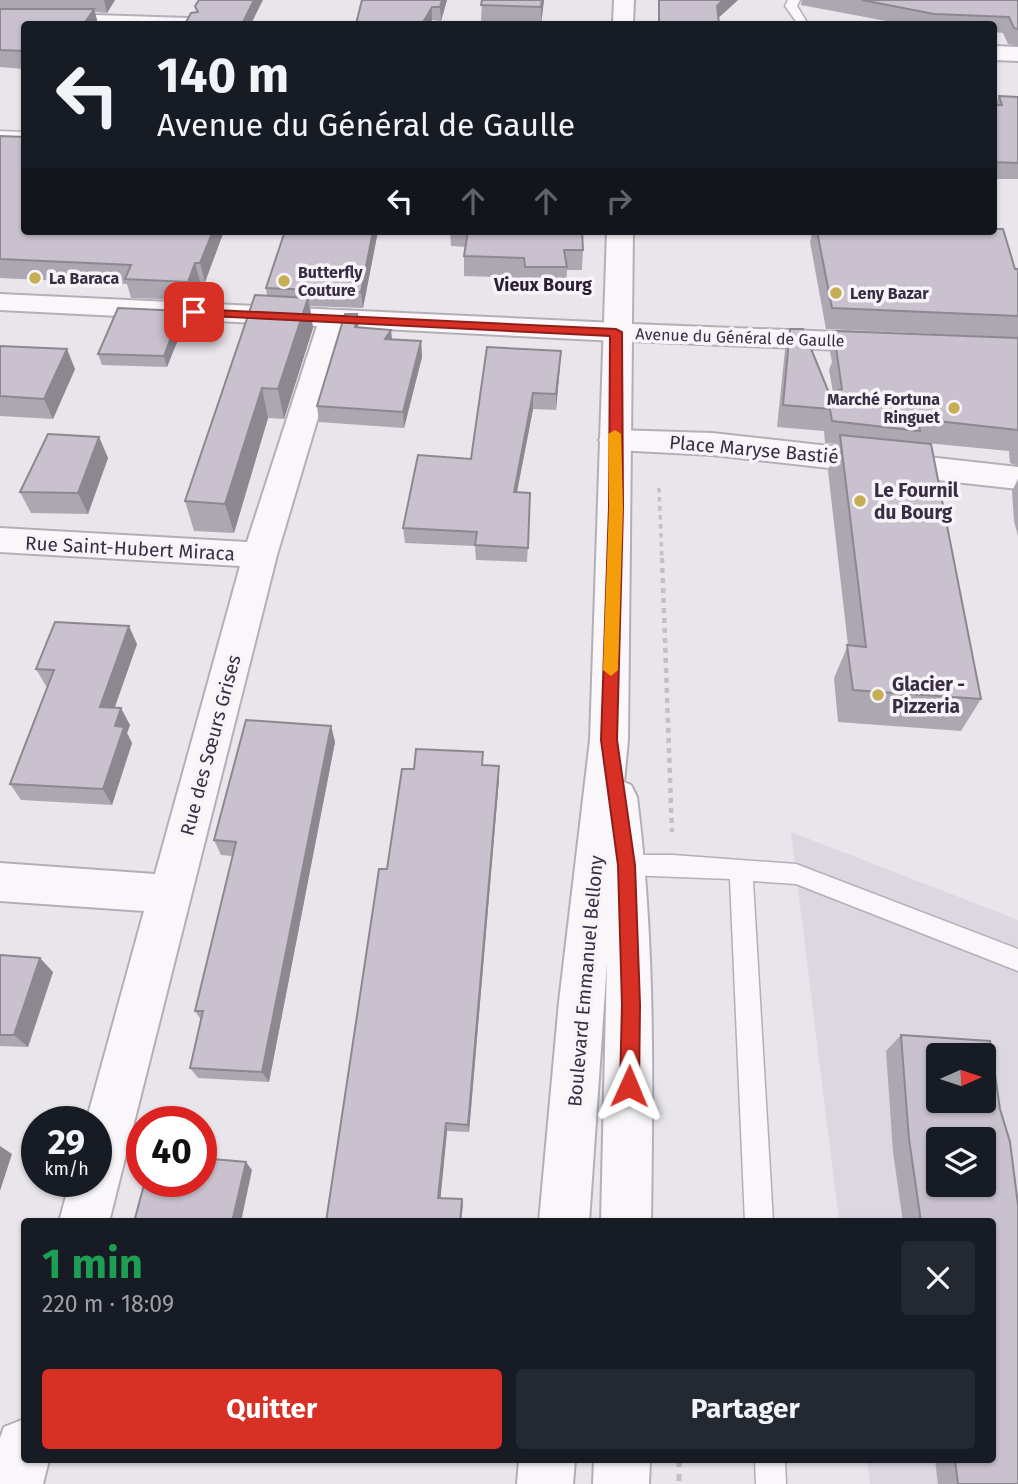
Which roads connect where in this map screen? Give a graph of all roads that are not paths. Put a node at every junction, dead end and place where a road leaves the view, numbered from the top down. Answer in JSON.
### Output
{"nodes":[{"id":1,"x":624,"y":0,"type":"edge"},
{"id":2,"x":794,"y":0,"type":"edge"},
{"id":3,"x":0,"y":18,"type":"edge"},
{"id":4,"x":94,"y":21,"type":"edge"},
{"id":5,"x":623,"y":21,"type":"edge"},
{"id":6,"x":801,"y":21,"type":"edge"},
{"id":7,"x":997,"y":53,"type":"edge"},
{"id":8,"x":1018,"y":54,"type":"edge"},
{"id":9,"x":0,"y":135,"type":"edge"},
{"id":10,"x":21,"y":136,"type":"edge"},
{"id":11,"x":620,"y":235,"type":"edge"},
{"id":12,"x":0,"y":302,"type":"edge"},
{"id":13,"x":333,"y":319,"type":"junction"},
{"id":14,"x":616,"y":332,"type":"junction"},
{"id":15,"x":908,"y":344,"type":"edge"},
{"id":16,"x":615,"y":440,"type":"junction"},
{"id":17,"x":1018,"y":478,"type":"edge"},
{"id":18,"x":0,"y":540,"type":"edge"},
{"id":19,"x":260,"y":555,"type":"junction"},
{"id":20,"x":609,"y":740,"type":"junction"},
{"id":21,"x":626,"y":865,"type":"junction"},
{"id":22,"x":741,"y":869,"type":"junction"},
{"id":23,"x":0,"y":882,"type":"edge"},
{"id":24,"x":170,"y":894,"type":"junction"},
{"id":25,"x":1018,"y":960,"type":"edge"},
{"id":26,"x":112,"y":1114,"type":"edge"},
{"id":27,"x":91,"y":1197,"type":"edge"},
{"id":28,"x":85,"y":1218,"type":"edge"},
{"id":29,"x":565,"y":1218,"type":"edge"},
{"id":30,"x":626,"y":1218,"type":"edge"},
{"id":31,"x":758,"y":1218,"type":"edge"},
{"id":32,"x":21,"y":1459,"type":"edge"},
{"id":33,"x":547,"y":1463,"type":"edge"},
{"id":34,"x":622,"y":1463,"type":"edge"},
{"id":35,"x":770,"y":1463,"type":"edge"},
{"id":36,"x":15,"y":1484,"type":"edge"},
{"id":37,"x":545,"y":1484,"type":"edge"},
{"id":38,"x":621,"y":1484,"type":"edge"},
{"id":39,"x":771,"y":1484,"type":"edge"}],
"edges":[{"from":1,"to":5,"type":"street"},
{"from":2,"to":6,"type":"lane"},
{"from":3,"to":4,"type":"street"},
{"from":7,"to":8,"type":"street"},
{"from":9,"to":10,"type":"lane"},
{"from":11,"to":14,"type":"street","name":"Boulevard Emmanuel Bellony"},
{"from":12,"to":13,"type":"street","name":"Avenue du Général de Gaulle"},
{"from":13,"to":14,"type":"street","name":"Avenue du Général de Gaulle"},
{"from":13,"to":19,"type":"street","name":"Rue des Sœurs Grises"},
{"from":14,"to":15,"type":"street","name":"Avenue du Général de Gaulle"},
{"from":14,"to":16,"type":"street","name":"Boulevard Emmanuel Bellony"},
{"from":16,"to":17,"type":"street","name":"Place Maryse Bastié"},
{"from":16,"to":20,"type":"street","name":"Boulevard Emmanuel Bellony"},
{"from":18,"to":19,"type":"street","name":"Rue Saint-Hubert Miraca"},
{"from":19,"to":24,"type":"street","name":"Rue des Sœurs Grises"},
{"from":20,"to":21,"type":"street","name":"Boulevard Emmanuel Bellony"},
{"from":20,"to":29,"type":"street","name":"Boulevard Emmanuel Bellony"},
{"from":21,"to":22,"type":"lane"},
{"from":21,"to":30,"type":"street","name":"Boulevard Emmanuel Bellony"},
{"from":22,"to":25,"type":"lane"},
{"from":22,"to":31,"type":"lane"},
{"from":23,"to":24,"type":"street"},
{"from":24,"to":26,"type":"street","name":"Rue des Sœurs Grises"},
{"from":27,"to":28,"type":"street"},
{"from":32,"to":36,"type":"street"},
{"from":33,"to":37,"type":"street"},
{"from":34,"to":38,"type":"street"},
{"from":35,"to":39,"type":"lane"}]}
